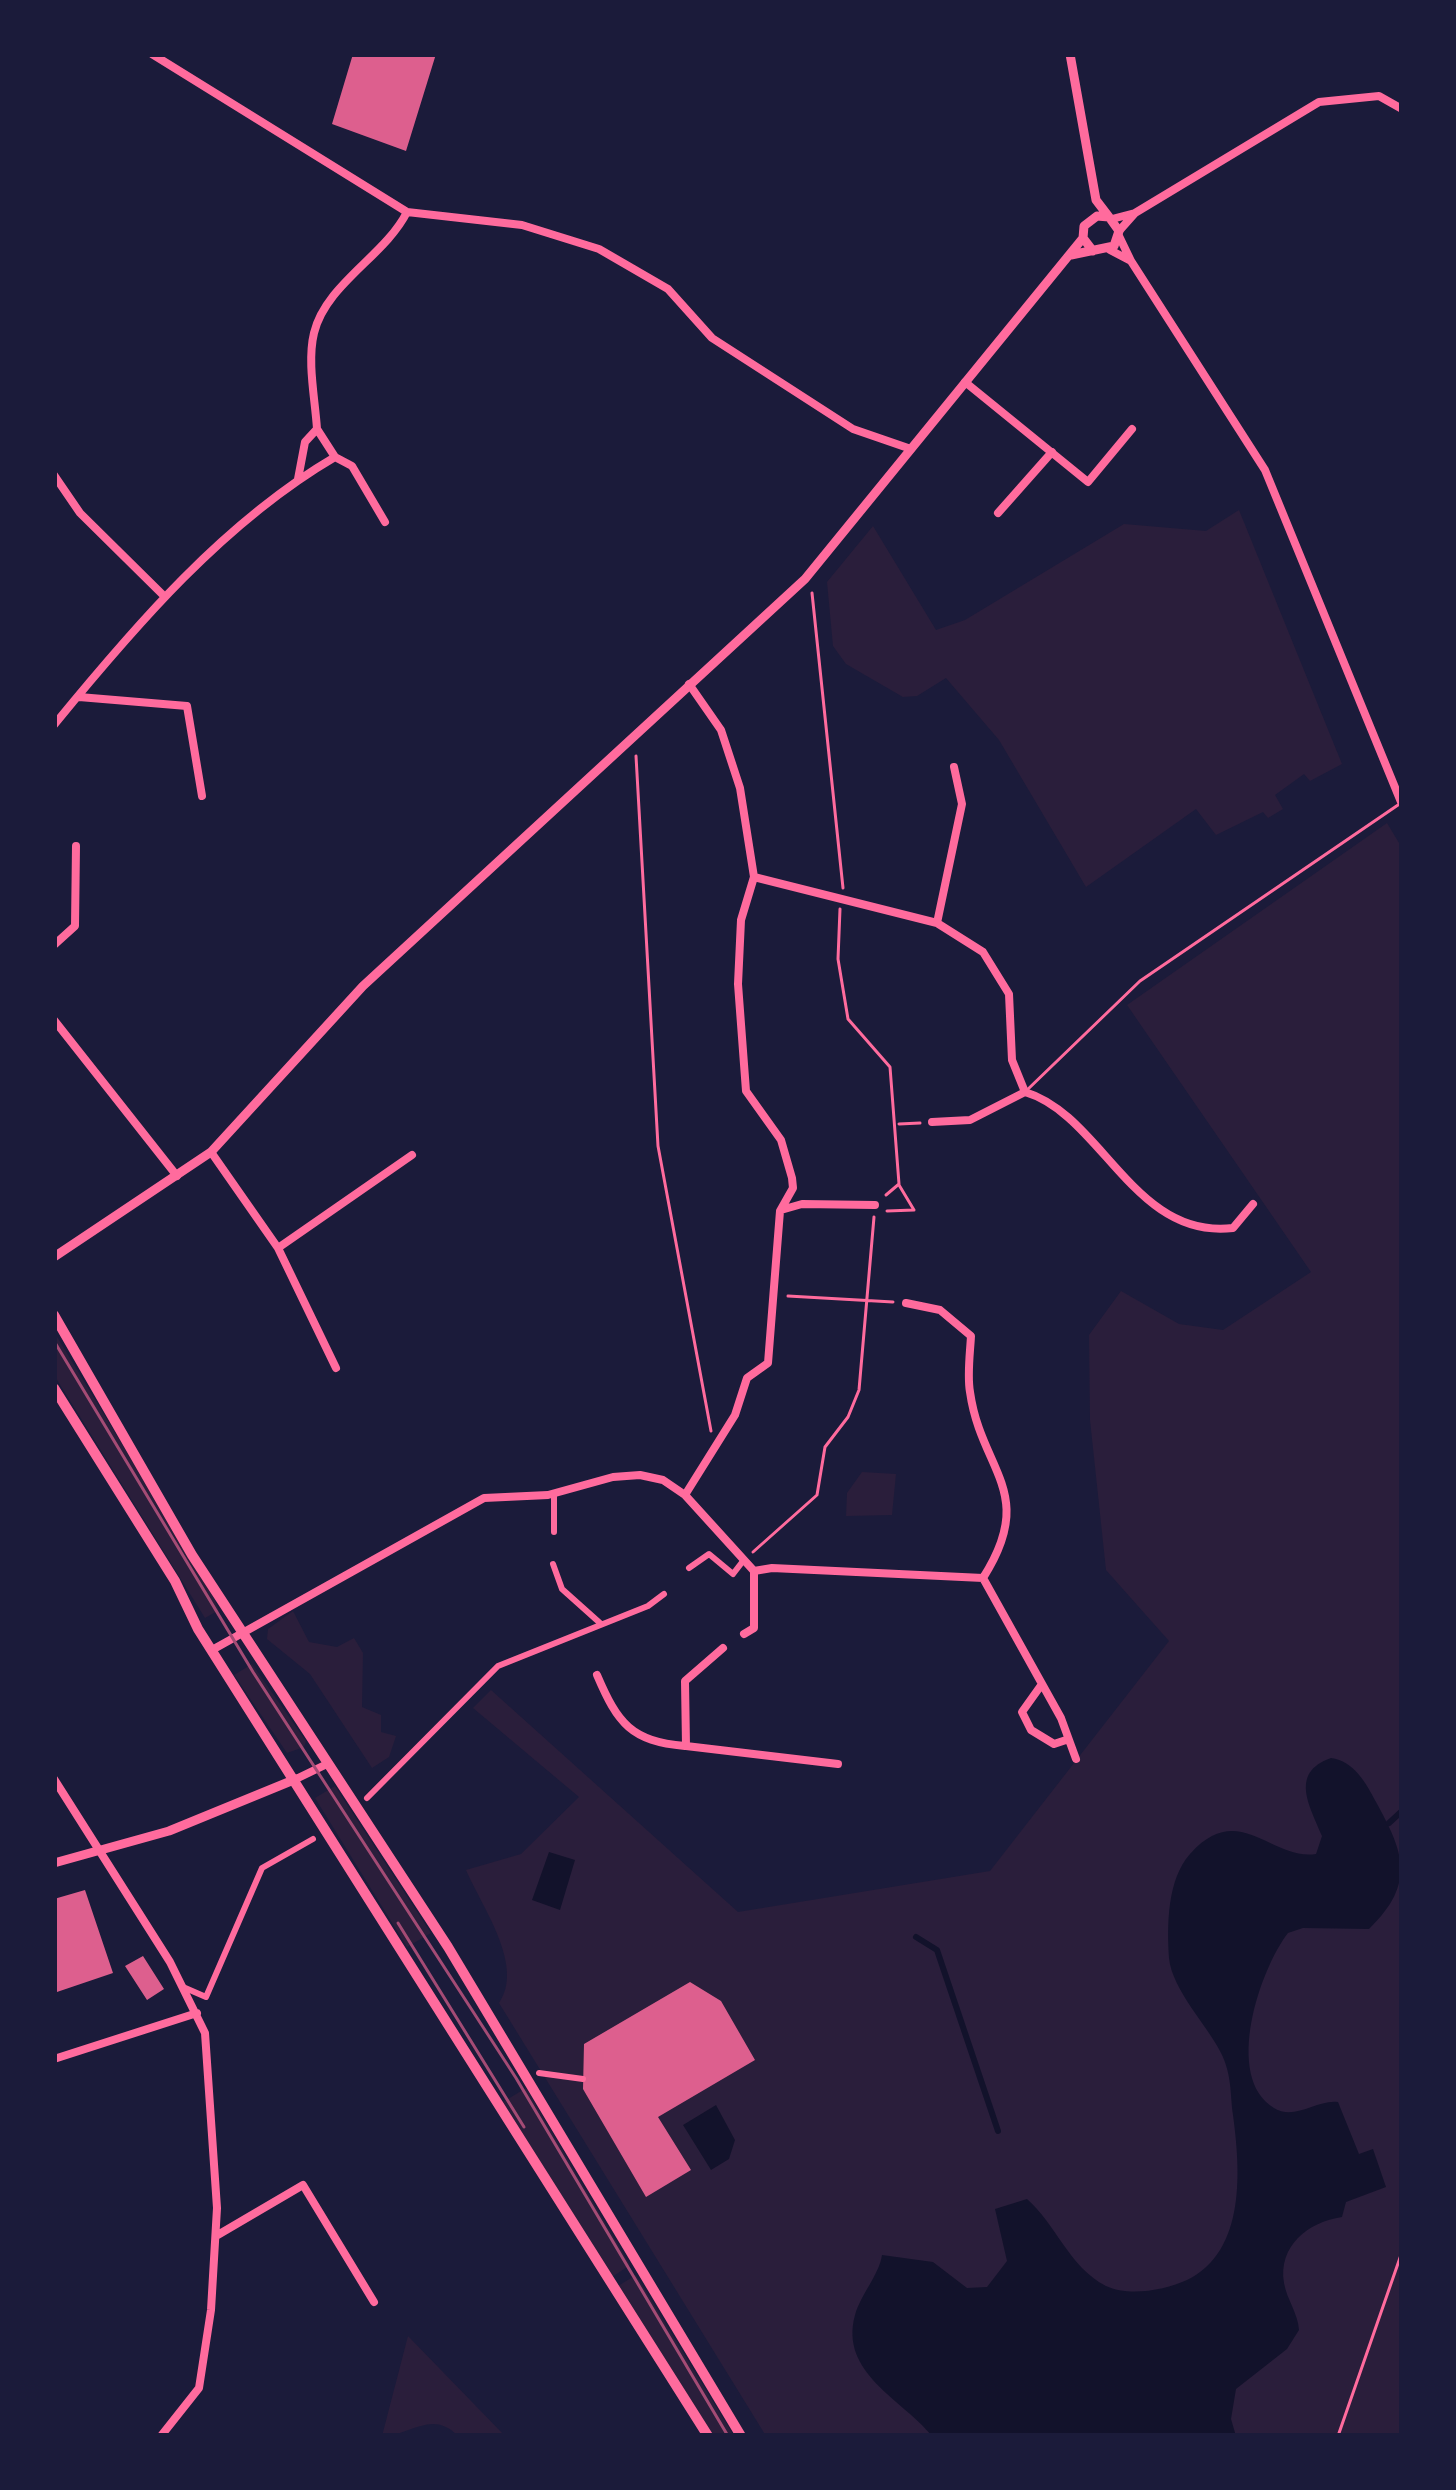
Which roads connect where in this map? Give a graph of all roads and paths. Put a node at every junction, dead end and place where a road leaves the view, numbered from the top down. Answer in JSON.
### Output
{"nodes":[{"id":1,"x":152,"y":54,"type":"edge"},
{"id":2,"x":1070,"y":54,"type":"edge"},
{"id":3,"x":1402,"y":109,"type":"edge"},
{"id":4,"x":1096,"y":200,"type":"junction"},
{"id":5,"x":407,"y":212,"type":"junction"},
{"id":6,"x":1136,"y":213,"type":"junction"},
{"id":7,"x":1091,"y":218,"type":"junction"},
{"id":8,"x":1110,"y":218,"type":"junction"},
{"id":9,"x":1119,"y":234,"type":"junction"},
{"id":10,"x":1083,"y":238,"type":"junction"},
{"id":11,"x":1094,"y":250,"type":"junction"},
{"id":12,"x":1110,"y":250,"type":"junction"},
{"id":13,"x":1071,"y":255,"type":"junction"},
{"id":14,"x":1131,"y":262,"type":"junction"},
{"id":15,"x":964,"y":381,"type":"junction"},
{"id":16,"x":316,"y":429,"type":"junction"},
{"id":17,"x":1132,"y":429,"type":"dead end"},
{"id":18,"x":911,"y":449,"type":"junction"},
{"id":19,"x":1052,"y":452,"type":"junction"},
{"id":20,"x":335,"y":457,"type":"junction"},
{"id":21,"x":54,"y":475,"type":"edge"},
{"id":22,"x":298,"y":478,"type":"junction"},
{"id":23,"x":998,"y":513,"type":"dead end"},
{"id":24,"x":385,"y":522,"type":"dead end"},
{"id":25,"x":806,"y":579,"type":"junction"},
{"id":26,"x":163,"y":595,"type":"junction"},
{"id":27,"x":688,"y":682,"type":"junction"},
{"id":28,"x":77,"y":697,"type":"junction"},
{"id":29,"x":54,"y":725,"type":"edge"},
{"id":30,"x":635,"y":730,"type":"junction"},
{"id":31,"x":954,"y":767,"type":"dead end"},
{"id":32,"x":202,"y":796,"type":"dead end"},
{"id":33,"x":1402,"y":802,"type":"edge"},
{"id":34,"x":76,"y":846,"type":"dead end"},
{"id":35,"x":754,"y":877,"type":"junction"},
{"id":36,"x":844,"y":890,"type":"dead end"},
{"id":37,"x":840,"y":908,"type":"dead end"},
{"id":38,"x":937,"y":923,"type":"junction"},
{"id":39,"x":54,"y":945,"type":"edge"},
{"id":40,"x":54,"y":1020,"type":"edge"},
{"id":41,"x":1024,"y":1092,"type":"junction"},
{"id":42,"x":932,"y":1122,"type":"joint"},
{"id":43,"x":897,"y":1124,"type":"junction"},
{"id":44,"x":211,"y":1152,"type":"junction"},
{"id":45,"x":412,"y":1155,"type":"dead end"},
{"id":46,"x":177,"y":1176,"type":"junction"},
{"id":47,"x":899,"y":1184,"type":"junction"},
{"id":48,"x":1253,"y":1204,"type":"dead end"},
{"id":49,"x":875,"y":1205,"type":"junction"},
{"id":50,"x":779,"y":1211,"type":"junction"},
{"id":51,"x":278,"y":1248,"type":"junction"},
{"id":52,"x":54,"y":1257,"type":"edge"},
{"id":53,"x":775,"y":1295,"type":"junction"},
{"id":54,"x":866,"y":1301,"type":"junction"},
{"id":55,"x":906,"y":1303,"type":"joint"},
{"id":56,"x":54,"y":1316,"type":"edge"},
{"id":57,"x":336,"y":1368,"type":"dead end"},
{"id":58,"x":54,"y":1388,"type":"edge"},
{"id":59,"x":712,"y":1444,"type":"junction"},
{"id":60,"x":554,"y":1493,"type":"junction"},
{"id":61,"x":685,"y":1496,"type":"junction"},
{"id":62,"x":554,"y":1532,"type":"dead end"},
{"id":63,"x":743,"y":1561,"type":"junction"},
{"id":64,"x":553,"y":1564,"type":"dead end"},
{"id":65,"x":689,"y":1568,"type":"dead end"},
{"id":66,"x":754,"y":1571,"type":"junction"},
{"id":67,"x":983,"y":1578,"type":"junction"},
{"id":68,"x":664,"y":1594,"type":"dead end"},
{"id":69,"x":600,"y":1623,"type":"junction"},
{"id":70,"x":245,"y":1629,"type":"junction"},
{"id":71,"x":744,"y":1634,"type":"dead end"},
{"id":72,"x":723,"y":1648,"type":"dead end"},
{"id":73,"x":212,"y":1650,"type":"junction"},
{"id":74,"x":597,"y":1675,"type":"dead end"},
{"id":75,"x":1042,"y":1683,"type":"junction"},
{"id":76,"x":1066,"y":1740,"type":"junction"},
{"id":77,"x":686,"y":1746,"type":"junction"},
{"id":78,"x":1076,"y":1760,"type":"dead end"},
{"id":79,"x":327,"y":1764,"type":"junction"},
{"id":80,"x":838,"y":1764,"type":"dead end"},
{"id":81,"x":54,"y":1779,"type":"edge"},
{"id":82,"x":296,"y":1779,"type":"junction"},
{"id":83,"x":367,"y":1798,"type":"dead end"},
{"id":84,"x":313,"y":1839,"type":"dead end"},
{"id":85,"x":101,"y":1852,"type":"junction"},
{"id":86,"x":54,"y":1863,"type":"edge"},
{"id":87,"x":183,"y":1987,"type":"junction"},
{"id":88,"x":197,"y":2013,"type":"junction"},
{"id":89,"x":54,"y":2059,"type":"edge"},
{"id":90,"x":538,"y":2073,"type":"dead end"},
{"id":91,"x":583,"y":2079,"type":"dead end"},
{"id":92,"x":216,"y":2236,"type":"junction"},
{"id":93,"x":1402,"y":2252,"type":"edge"},
{"id":94,"x":374,"y":2302,"type":"dead end"},
{"id":95,"x":161,"y":2436,"type":"edge"},
{"id":96,"x":708,"y":2436,"type":"edge"},
{"id":97,"x":741,"y":2436,"type":"edge"},
{"id":98,"x":1338,"y":2436,"type":"edge"}],
"edges":[{"from":1,"to":5,"type":"street"},
{"from":2,"to":4,"type":"street"},
{"from":3,"to":6,"type":"street"},
{"from":4,"to":7,"type":"street"},
{"from":4,"to":8,"type":"street"},
{"from":5,"to":16,"type":"street"},
{"from":5,"to":18,"type":"street"},
{"from":6,"to":8,"type":"street"},
{"from":6,"to":9,"type":"street"},
{"from":7,"to":8,"type":"street"},
{"from":7,"to":10,"type":"street"},
{"from":8,"to":9,"type":"street"},
{"from":9,"to":12,"type":"street"},
{"from":9,"to":14,"type":"street"},
{"from":10,"to":11,"type":"street"},
{"from":10,"to":13,"type":"street"},
{"from":11,"to":12,"type":"street"},
{"from":11,"to":13,"type":"street"},
{"from":12,"to":14,"type":"street"},
{"from":13,"to":15,"type":"street"},
{"from":14,"to":33,"type":"street"},
{"from":15,"to":18,"type":"street"},
{"from":15,"to":19,"type":"street"},
{"from":16,"to":20,"type":"street"},
{"from":16,"to":22,"type":"street"},
{"from":17,"to":19,"type":"street"},
{"from":18,"to":25,"type":"street"},
{"from":19,"to":23,"type":"street"},
{"from":20,"to":22,"type":"street"},
{"from":20,"to":24,"type":"street"},
{"from":21,"to":26,"type":"street"},
{"from":22,"to":26,"type":"street"},
{"from":25,"to":27,"type":"street"},
{"from":25,"to":36,"type":"path"},
{"from":26,"to":28,"type":"street"},
{"from":27,"to":30,"type":"street"},
{"from":27,"to":35,"type":"street"},
{"from":28,"to":29,"type":"street"},
{"from":28,"to":32,"type":"street"},
{"from":30,"to":44,"type":"street"},
{"from":30,"to":59,"type":"path"},
{"from":31,"to":38,"type":"street"},
{"from":33,"to":41,"type":"lane"},
{"from":34,"to":39,"type":"street"},
{"from":35,"to":38,"type":"street"},
{"from":35,"to":50,"type":"street"},
{"from":37,"to":43,"type":"path"},
{"from":38,"to":41,"type":"street"},
{"from":40,"to":46,"type":"street"},
{"from":41,"to":42,"type":"street"},
{"from":41,"to":48,"type":"street"},
{"from":42,"to":43,"type":"path"},
{"from":43,"to":47,"type":"path"},
{"from":44,"to":46,"type":"street"},
{"from":44,"to":51,"type":"street"},
{"from":45,"to":51,"type":"street"},
{"from":46,"to":52,"type":"street"},
{"from":47,"to":49,"type":"path"},
{"from":47,"to":49,"type":"path"},
{"from":49,"to":50,"type":"street"},
{"from":49,"to":54,"type":"path"},
{"from":50,"to":53,"type":"street"},
{"from":51,"to":57,"type":"street"},
{"from":53,"to":54,"type":"path"},
{"from":53,"to":59,"type":"street"},
{"from":54,"to":55,"type":"path"},
{"from":54,"to":63,"type":"path"},
{"from":55,"to":67,"type":"street"},
{"from":56,"to":70,"type":"main road"},
{"from":58,"to":73,"type":"main road"},
{"from":59,"to":61,"type":"street"},
{"from":60,"to":61,"type":"street"},
{"from":60,"to":62,"type":"street"},
{"from":60,"to":70,"type":"street"},
{"from":61,"to":63,"type":"street"},
{"from":63,"to":65,"type":"street"},
{"from":63,"to":66,"type":"street"},
{"from":64,"to":69,"type":"street"},
{"from":66,"to":67,"type":"street"},
{"from":66,"to":71,"type":"street"},
{"from":67,"to":75,"type":"street"},
{"from":68,"to":69,"type":"street"},
{"from":69,"to":83,"type":"street"},
{"from":70,"to":73,"type":"street"},
{"from":70,"to":79,"type":"main road"},
{"from":72,"to":77,"type":"street"},
{"from":73,"to":82,"type":"main road"},
{"from":74,"to":77,"type":"street"},
{"from":75,"to":76,"type":"street"},
{"from":75,"to":76,"type":"street"},
{"from":76,"to":78,"type":"street"},
{"from":77,"to":80,"type":"street"},
{"from":79,"to":82,"type":"street"},
{"from":79,"to":97,"type":"main road"},
{"from":81,"to":85,"type":"street"},
{"from":82,"to":85,"type":"street"},
{"from":82,"to":96,"type":"main road"},
{"from":84,"to":87,"type":"street"},
{"from":85,"to":86,"type":"street"},
{"from":85,"to":87,"type":"street"},
{"from":87,"to":88,"type":"street"},
{"from":88,"to":89,"type":"street"},
{"from":88,"to":92,"type":"street"},
{"from":90,"to":91,"type":"street"},
{"from":92,"to":94,"type":"street"},
{"from":92,"to":95,"type":"street"},
{"from":93,"to":98,"type":"path"}]}
